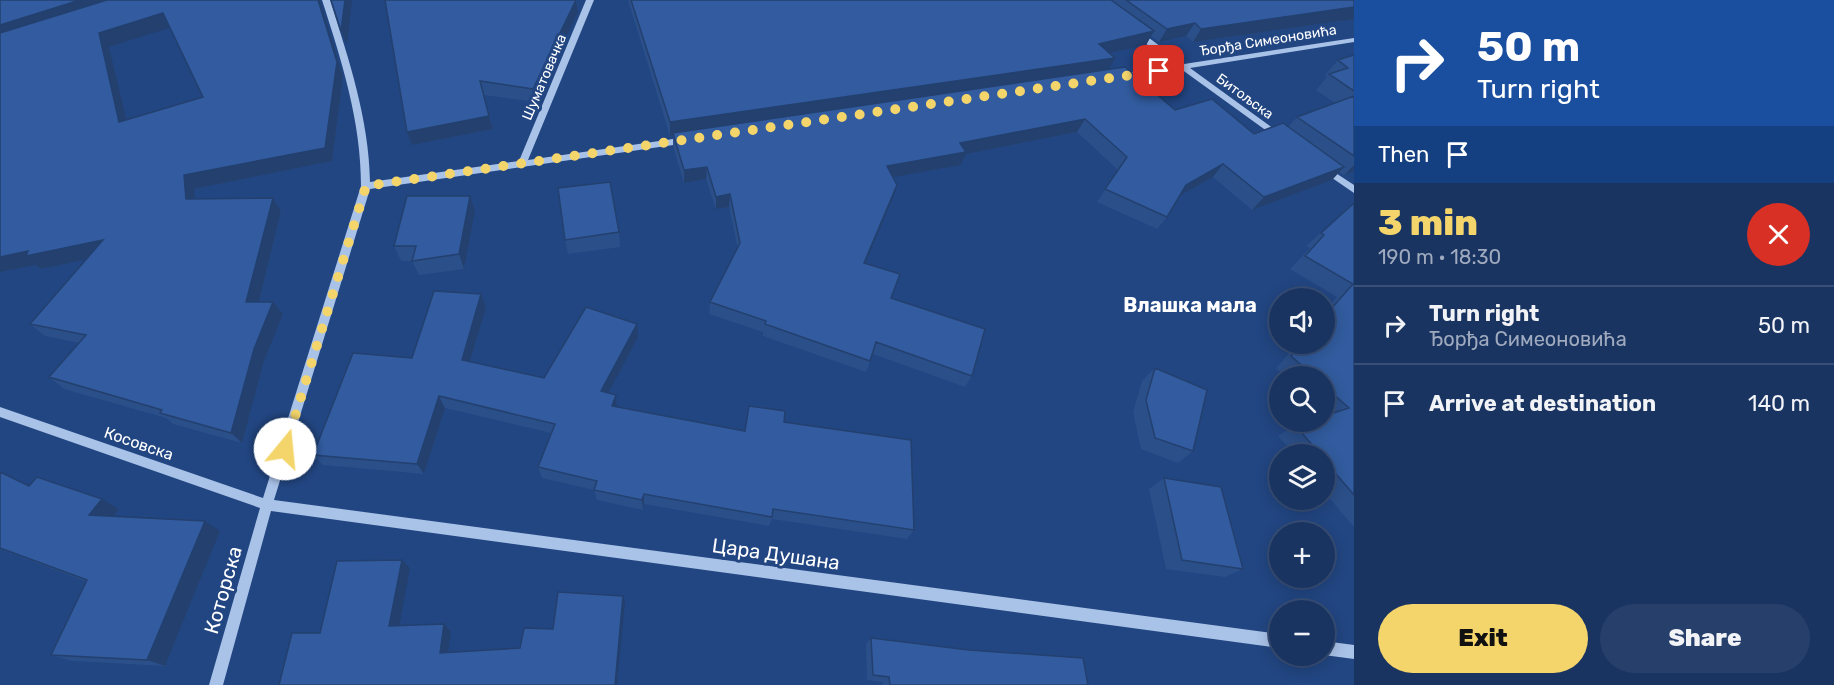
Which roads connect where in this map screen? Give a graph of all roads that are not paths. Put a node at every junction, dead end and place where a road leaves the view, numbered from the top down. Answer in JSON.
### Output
{"nodes":[{"id":1,"x":326,"y":0,"type":"edge"},
{"id":2,"x":591,"y":0,"type":"edge"},
{"id":3,"x":1129,"y":27,"type":"edge"},
{"id":4,"x":1354,"y":40,"type":"edge"},
{"id":5,"x":1183,"y":67,"type":"junction"},
{"id":6,"x":1112,"y":78,"type":"edge"},
{"id":7,"x":699,"y":138,"type":"edge"},
{"id":8,"x":1287,"y":142,"type":"edge"},
{"id":9,"x":1316,"y":163,"type":"edge"},
{"id":10,"x":522,"y":164,"type":"junction"},
{"id":11,"x":366,"y":186,"type":"junction"},
{"id":12,"x":1354,"y":190,"type":"edge"},
{"id":13,"x":0,"y":412,"type":"edge"},
{"id":14,"x":267,"y":506,"type":"junction"},
{"id":15,"x":1269,"y":640,"type":"edge"},
{"id":16,"x":1335,"y":649,"type":"edge"},
{"id":17,"x":1354,"y":652,"type":"edge"},
{"id":18,"x":216,"y":685,"type":"edge"}],
"edges":[{"from":1,"to":11,"type":"street","name":"Которска"},
{"from":2,"to":10,"type":"street","name":"Шуматовачка"},
{"from":3,"to":5,"type":"street","name":"Битољска"},
{"from":4,"to":5,"type":"street","name":"Ђорђа Симеоновића"},
{"from":5,"to":6,"type":"street","name":"Ђорђа Симеоновића"},
{"from":5,"to":8,"type":"street","name":"Битољска"},
{"from":7,"to":10,"type":"street"},
{"from":9,"to":12,"type":"street"},
{"from":10,"to":11,"type":"street"},
{"from":11,"to":14,"type":"street","name":"Которска"},
{"from":13,"to":14,"type":"street","name":"Косовска"},
{"from":14,"to":15,"type":"street","name":"Цара Душана"},
{"from":14,"to":18,"type":"street","name":"Которска"},
{"from":16,"to":17,"type":"street"}]}
